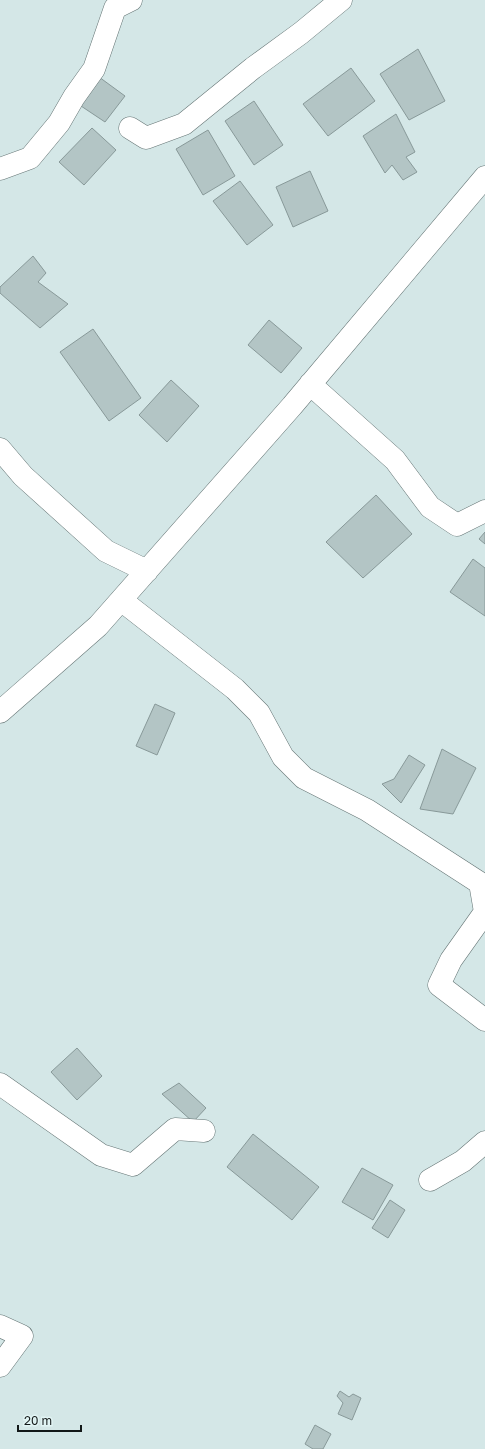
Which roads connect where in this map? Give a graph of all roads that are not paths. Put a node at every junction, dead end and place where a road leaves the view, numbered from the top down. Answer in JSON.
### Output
{"nodes":[{"id":1,"x":131,"y":0,"type":"edge"},
{"id":2,"x":340,"y":0,"type":"edge"},
{"id":3,"x":130,"y":128,"type":"dead end"},
{"id":4,"x":0,"y":169,"type":"edge"},
{"id":5,"x":483,"y":185,"type":"edge"},
{"id":6,"x":310,"y":384,"type":"junction"},
{"id":7,"x":0,"y":449,"type":"edge"},
{"id":8,"x":485,"y":511,"type":"edge"},
{"id":9,"x":147,"y":571,"type":"junction"},
{"id":10,"x":121,"y":600,"type":"junction"},
{"id":11,"x":0,"y":712,"type":"edge"},
{"id":12,"x":485,"y":1020,"type":"edge"},
{"id":13,"x":0,"y":1084,"type":"edge"},
{"id":14,"x":204,"y":1131,"type":"dead end"},
{"id":15,"x":485,"y":1142,"type":"edge"},
{"id":16,"x":430,"y":1180,"type":"dead end"},
{"id":17,"x":0,"y":1326,"type":"edge"},
{"id":18,"x":0,"y":1366,"type":"edge"}],
"edges":[{"from":1,"to":4,"type":"street"},
{"from":2,"to":3,"type":"street"},
{"from":5,"to":6,"type":"street"},
{"from":6,"to":8,"type":"street"},
{"from":6,"to":9,"type":"street"},
{"from":7,"to":9,"type":"street"},
{"from":9,"to":10,"type":"street"},
{"from":10,"to":11,"type":"street"},
{"from":10,"to":12,"type":"street"},
{"from":13,"to":14,"type":"street"},
{"from":15,"to":16,"type":"street"},
{"from":17,"to":18,"type":"street"}]}
